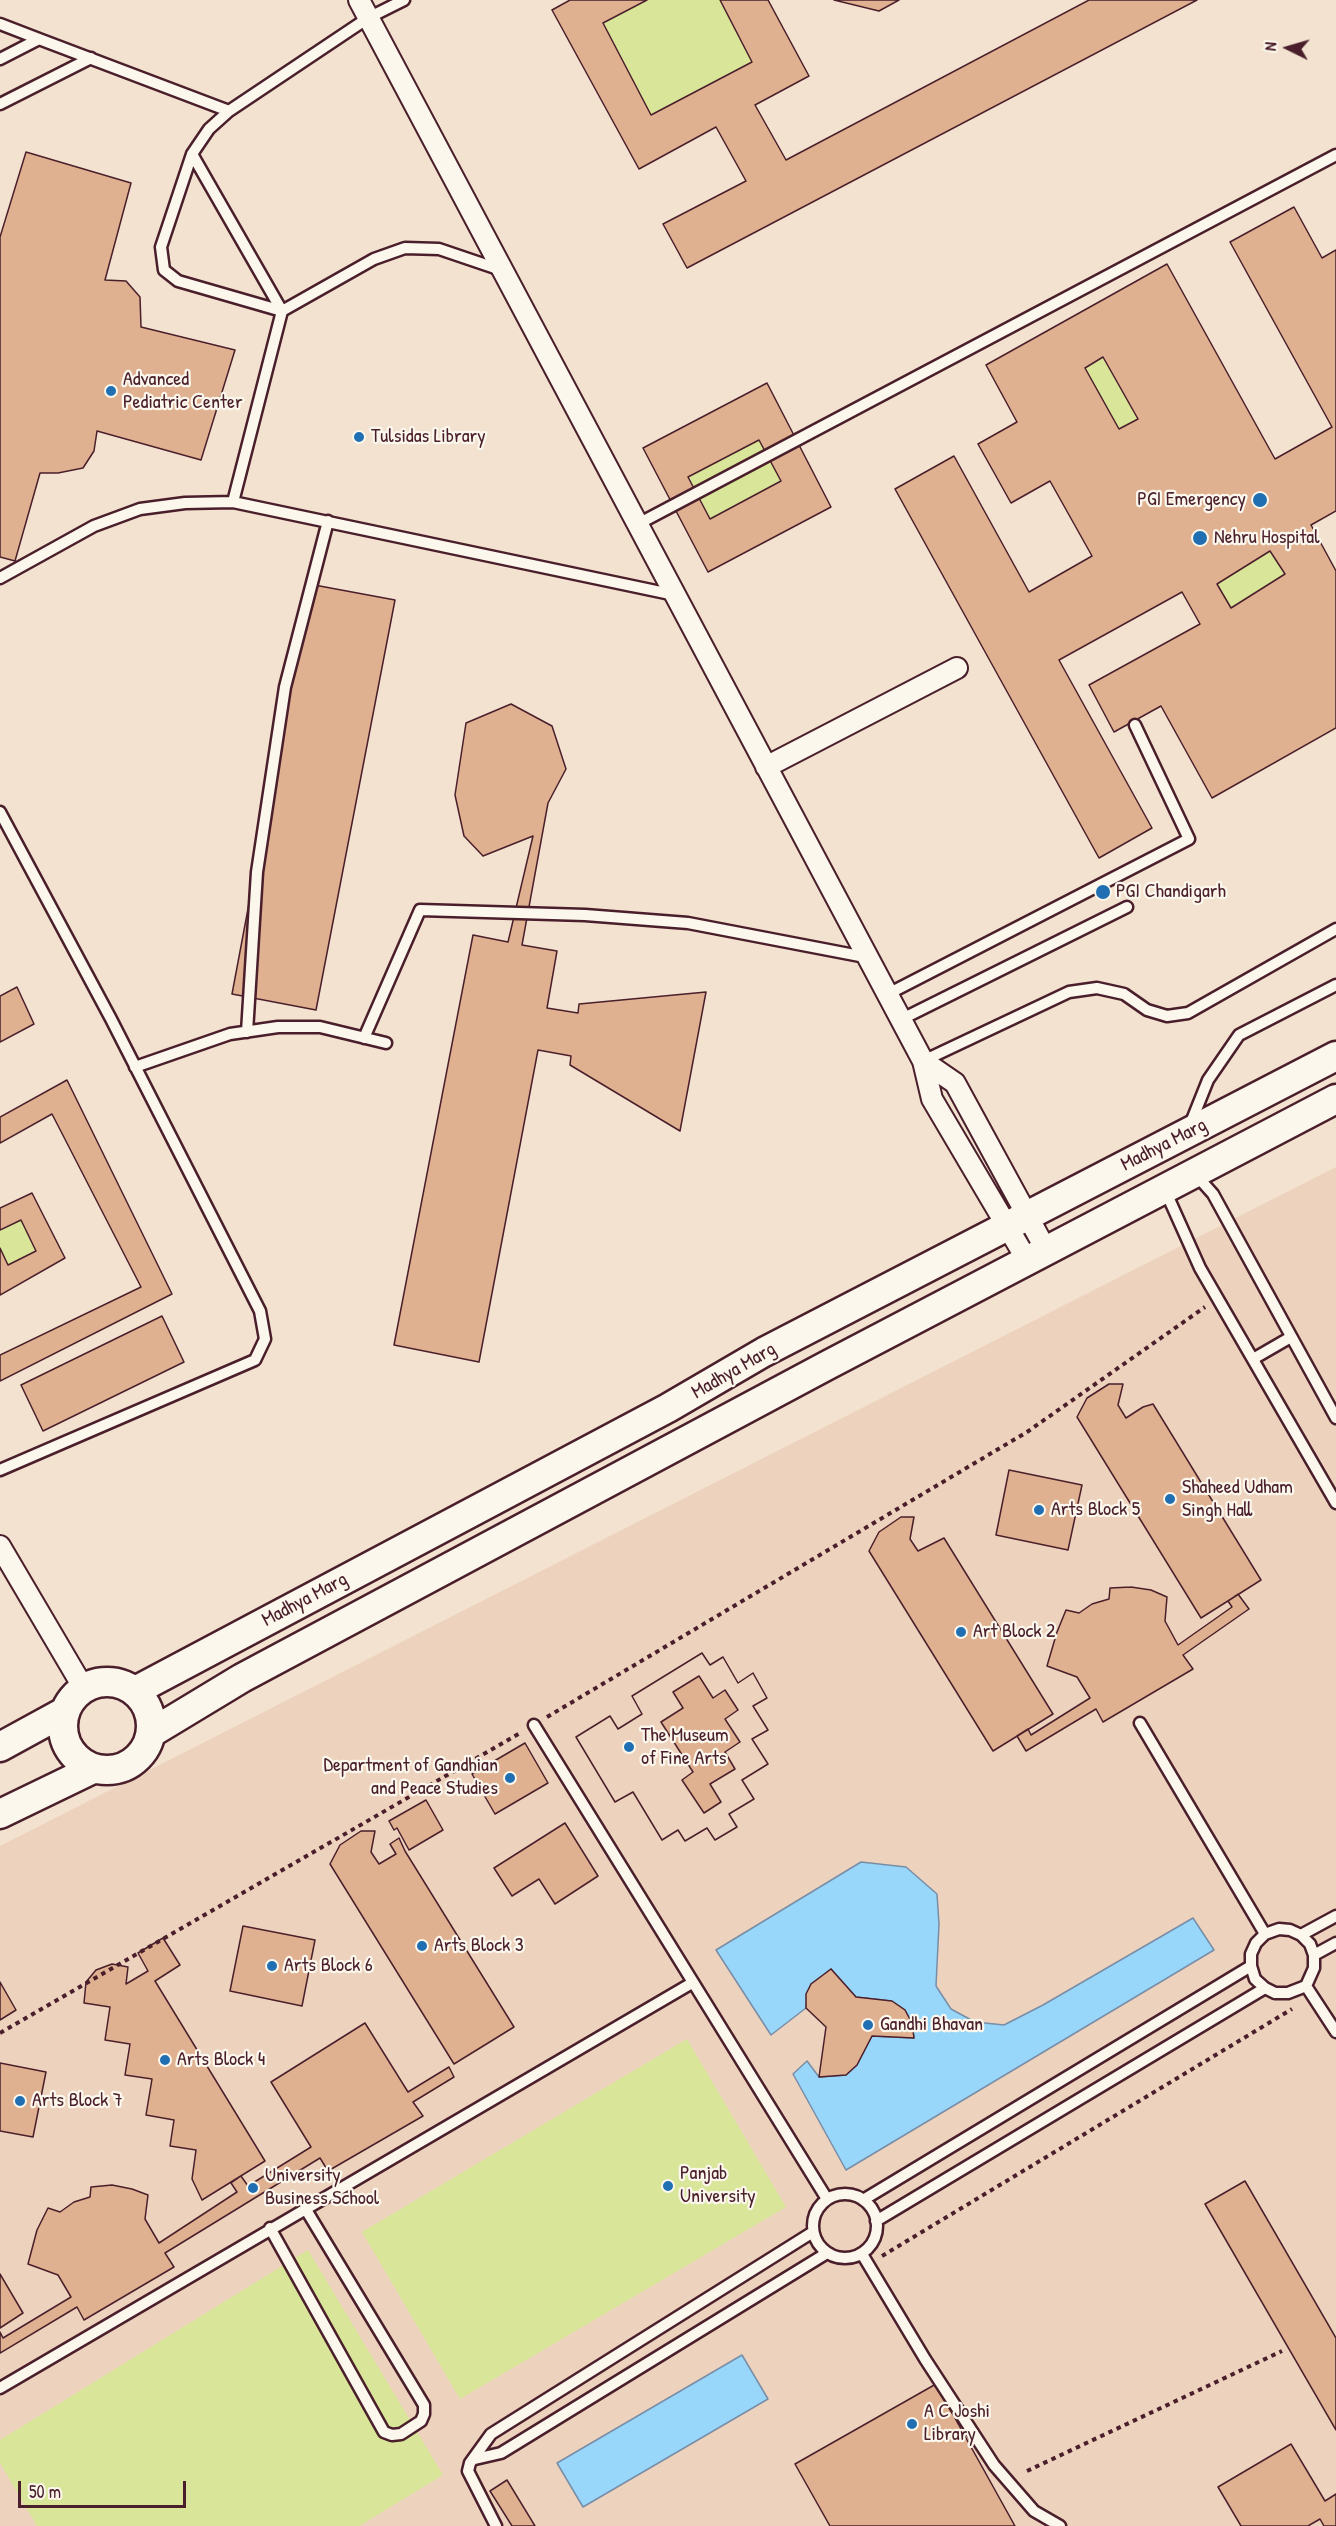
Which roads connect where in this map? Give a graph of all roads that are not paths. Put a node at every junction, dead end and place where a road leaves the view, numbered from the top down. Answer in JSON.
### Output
{"nodes":[{"id":1,"x":359,"y":0,"type":"edge"},
{"id":2,"x":404,"y":0,"type":"edge"},
{"id":3,"x":368,"y":18,"type":"junction"},
{"id":4,"x":0,"y":24,"type":"edge"},
{"id":5,"x":39,"y":39,"type":"junction"},
{"id":6,"x":0,"y":58,"type":"edge"},
{"id":7,"x":90,"y":58,"type":"junction"},
{"id":8,"x":0,"y":104,"type":"edge"},
{"id":9,"x":229,"y":111,"type":"junction"},
{"id":10,"x":192,"y":154,"type":"junction"},
{"id":11,"x":1336,"y":155,"type":"edge"},
{"id":12,"x":503,"y":271,"type":"junction"},
{"id":13,"x":282,"y":311,"type":"junction"},
{"id":14,"x":233,"y":502,"type":"junction"},
{"id":15,"x":328,"y":521,"type":"junction"},
{"id":16,"x":638,"y":524,"type":"junction"},
{"id":17,"x":0,"y":578,"type":"edge"},
{"id":18,"x":675,"y":595,"type":"junction"},
{"id":19,"x":957,"y":668,"type":"dead end"},
{"id":20,"x":1134,"y":725,"type":"dead end"},
{"id":21,"x":766,"y":767,"type":"junction"},
{"id":22,"x":0,"y":812,"type":"edge"},
{"id":23,"x":1127,"y":907,"type":"dead end"},
{"id":24,"x":1336,"y":929,"type":"edge"},
{"id":25,"x":865,"y":957,"type":"junction"},
{"id":26,"x":1336,"y":985,"type":"edge"},
{"id":27,"x":886,"y":995,"type":"junction"},
{"id":28,"x":900,"y":1020,"type":"junction"},
{"id":29,"x":247,"y":1032,"type":"junction"},
{"id":30,"x":364,"y":1038,"type":"junction"},
{"id":31,"x":386,"y":1043,"type":"dead end"},
{"id":32,"x":1336,"y":1056,"type":"edge"},
{"id":33,"x":922,"y":1061,"type":"junction"},
{"id":34,"x":135,"y":1067,"type":"junction"},
{"id":35,"x":1336,"y":1099,"type":"edge"},
{"id":36,"x":1187,"y":1133,"type":"junction"},
{"id":37,"x":1194,"y":1173,"type":"junction"},
{"id":38,"x":1163,"y":1188,"type":"junction"},
{"id":39,"x":1018,"y":1221,"type":"junction"},
{"id":40,"x":1036,"y":1255,"type":"junction"},
{"id":41,"x":1291,"y":1337,"type":"junction"},
{"id":42,"x":1253,"y":1359,"type":"junction"},
{"id":43,"x":1336,"y":1418,"type":"edge"},
{"id":44,"x":0,"y":1470,"type":"edge"},
{"id":45,"x":1336,"y":1503,"type":"edge"},
{"id":46,"x":0,"y":1546,"type":"edge"},
{"id":47,"x":84,"y":1687,"type":"junction"},
{"id":48,"x":135,"y":1691,"type":"junction"},
{"id":49,"x":64,"y":1712,"type":"junction"},
{"id":50,"x":1140,"y":1723,"type":"dead end"},
{"id":51,"x":534,"y":1725,"type":"road end"},
{"id":52,"x":151,"y":1733,"type":"junction"},
{"id":53,"x":0,"y":1747,"type":"edge"},
{"id":54,"x":93,"y":1768,"type":"junction"},
{"id":55,"x":0,"y":1814,"type":"edge"},
{"id":56,"x":1336,"y":1916,"type":"edge"},
{"id":57,"x":1265,"y":1934,"type":"junction"},
{"id":58,"x":1301,"y":1935,"type":"junction"},
{"id":59,"x":1336,"y":1942,"type":"edge"},
{"id":60,"x":1314,"y":1955,"type":"junction"},
{"id":61,"x":1251,"y":1966,"type":"junction"},
{"id":62,"x":692,"y":1983,"type":"junction"},
{"id":63,"x":1306,"y":1986,"type":"junction"},
{"id":64,"x":1265,"y":1988,"type":"junction"},
{"id":65,"x":1336,"y":2032,"type":"edge"},
{"id":66,"x":827,"y":2199,"type":"junction"},
{"id":67,"x":863,"y":2200,"type":"junction"},
{"id":68,"x":305,"y":2208,"type":"junction"},
{"id":69,"x":876,"y":2221,"type":"junction"},
{"id":70,"x":270,"y":2228,"type":"junction"},
{"id":71,"x":813,"y":2232,"type":"junction"},
{"id":72,"x":827,"y":2253,"type":"junction"},
{"id":73,"x":862,"y":2254,"type":"junction"},
{"id":74,"x":0,"y":2388,"type":"edge"},
{"id":75,"x":475,"y":2459,"type":"junction"},
{"id":76,"x":496,"y":2526,"type":"edge"},
{"id":77,"x":1060,"y":2526,"type":"edge"}],
"edges":[{"from":1,"to":3,"type":"street"},
{"from":2,"to":3,"type":"lane"},
{"from":3,"to":9,"type":"lane"},
{"from":3,"to":12,"type":"street"},
{"from":4,"to":5,"type":"lane"},
{"from":5,"to":6,"type":"lane"},
{"from":5,"to":7,"type":"lane"},
{"from":7,"to":8,"type":"lane"},
{"from":7,"to":9,"type":"lane"},
{"from":9,"to":10,"type":"lane"},
{"from":10,"to":13,"type":"lane"},
{"from":10,"to":13,"type":"lane"},
{"from":11,"to":16,"type":"lane"},
{"from":12,"to":13,"type":"lane"},
{"from":12,"to":16,"type":"street"},
{"from":13,"to":14,"type":"lane"},
{"from":14,"to":15,"type":"lane"},
{"from":14,"to":17,"type":"lane"},
{"from":15,"to":18,"type":"lane"},
{"from":15,"to":29,"type":"lane"},
{"from":16,"to":18,"type":"street"},
{"from":18,"to":21,"type":"street"},
{"from":19,"to":21,"type":"street"},
{"from":20,"to":27,"type":"lane"},
{"from":21,"to":25,"type":"street"},
{"from":22,"to":34,"type":"lane"},
{"from":23,"to":28,"type":"lane"},
{"from":24,"to":33,"type":"lane"},
{"from":25,"to":27,"type":"street"},
{"from":25,"to":30,"type":"lane"},
{"from":26,"to":36,"type":"lane"},
{"from":27,"to":28,"type":"street"},
{"from":28,"to":33,"type":"street"},
{"from":29,"to":30,"type":"lane"},
{"from":29,"to":34,"type":"lane"},
{"from":30,"to":31,"type":"lane"},
{"from":32,"to":36,"type":"main road","name":"Madhya Marg"},
{"from":33,"to":39,"type":"street"},
{"from":33,"to":39,"type":"street"},
{"from":34,"to":44,"type":"lane"},
{"from":35,"to":37,"type":"main road","name":"Madhya Marg"},
{"from":36,"to":39,"type":"main road","name":"Madhya Marg"},
{"from":37,"to":38,"type":"main road","name":"Madhya Marg"},
{"from":37,"to":41,"type":"lane"},
{"from":38,"to":40,"type":"main road","name":"Madhya Marg"},
{"from":38,"to":42,"type":"lane"},
{"from":39,"to":40,"type":"street"},
{"from":39,"to":48,"type":"main road","name":"Madhya Marg"},
{"from":40,"to":52,"type":"main road","name":"Madhya Marg"},
{"from":41,"to":42,"type":"lane"},
{"from":41,"to":43,"type":"lane"},
{"from":42,"to":45,"type":"lane"},
{"from":46,"to":47,"type":"street"},
{"from":47,"to":48,"type":"main road"},
{"from":47,"to":49,"type":"main road"},
{"from":48,"to":52,"type":"main road"},
{"from":49,"to":53,"type":"main road"},
{"from":49,"to":54,"type":"main road"},
{"from":50,"to":57,"type":"lane"},
{"from":51,"to":62,"type":"lane"},
{"from":52,"to":54,"type":"main road"},
{"from":54,"to":55,"type":"main road"},
{"from":56,"to":58,"type":"lane"},
{"from":57,"to":58,"type":"lane"},
{"from":57,"to":61,"type":"lane"},
{"from":58,"to":60,"type":"lane"},
{"from":59,"to":60,"type":"lane"},
{"from":60,"to":63,"type":"lane"},
{"from":61,"to":64,"type":"lane"},
{"from":61,"to":67,"type":"lane"},
{"from":62,"to":66,"type":"lane"},
{"from":62,"to":68,"type":"lane"},
{"from":63,"to":64,"type":"lane"},
{"from":63,"to":65,"type":"lane"},
{"from":64,"to":69,"type":"lane"},
{"from":66,"to":67,"type":"lane"},
{"from":66,"to":71,"type":"lane"},
{"from":67,"to":69,"type":"lane"},
{"from":68,"to":70,"type":"lane"},
{"from":68,"to":70,"type":"lane"},
{"from":69,"to":73,"type":"lane"},
{"from":70,"to":74,"type":"lane"},
{"from":71,"to":72,"type":"lane"},
{"from":71,"to":75,"type":"lane"},
{"from":72,"to":73,"type":"lane"},
{"from":72,"to":75,"type":"lane"},
{"from":73,"to":77,"type":"lane"},
{"from":75,"to":76,"type":"lane"}]}
